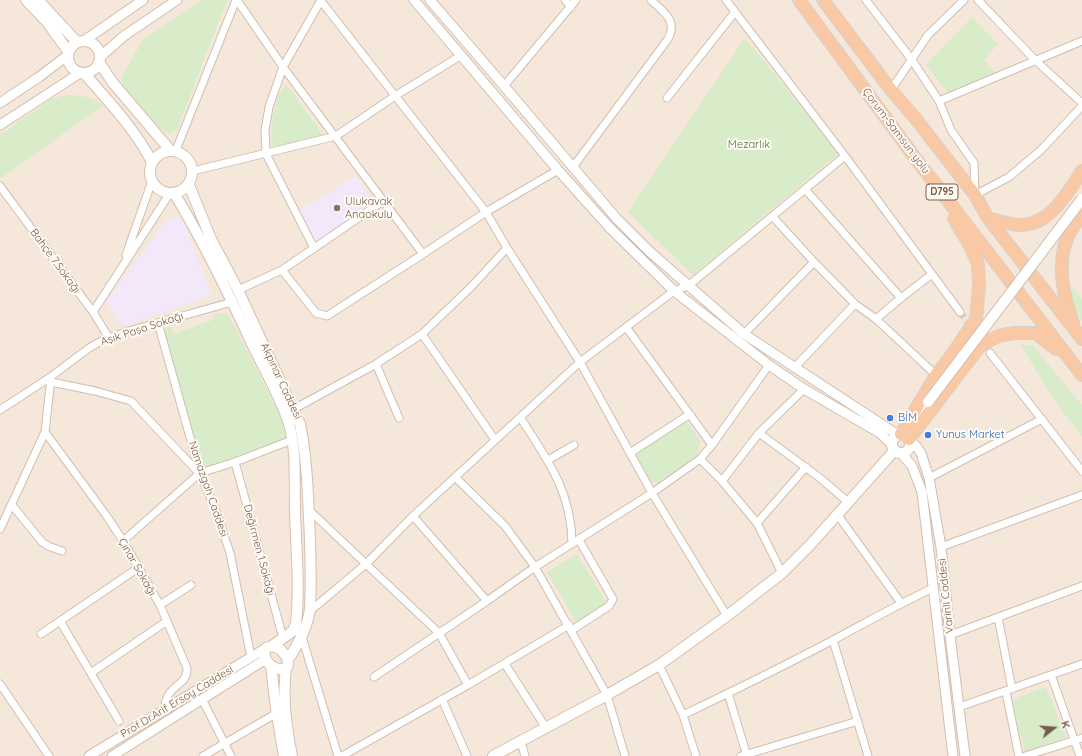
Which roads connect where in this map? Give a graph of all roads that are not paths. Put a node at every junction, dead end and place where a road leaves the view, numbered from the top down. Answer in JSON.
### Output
{"nodes":[{"id":1,"x":26,"y":0,"type":"edge"},
{"id":2,"x":38,"y":0,"type":"edge"},
{"id":3,"x":143,"y":0,"type":"edge"},
{"id":4,"x":177,"y":0,"type":"edge"},
{"id":5,"x":236,"y":0,"type":"edge"},
{"id":6,"x":321,"y":0,"type":"edge"},
{"id":7,"x":414,"y":0,"type":"edge"},
{"id":8,"x":430,"y":0,"type":"edge"},
{"id":9,"x":565,"y":0,"type":"edge"},
{"id":10,"x":576,"y":0,"type":"edge"},
{"id":11,"x":651,"y":0,"type":"edge"},
{"id":12,"x":726,"y":0,"type":"edge"},
{"id":13,"x":823,"y":0,"type":"edge"},
{"id":14,"x":866,"y":0,"type":"edge"},
{"id":15,"x":964,"y":0,"type":"edge"},
{"id":16,"x":978,"y":0,"type":"edge"},
{"id":17,"x":800,"y":2,"type":"edge"},
{"id":18,"x":571,"y":7,"type":"junction"},
{"id":19,"x":735,"y":12,"type":"junction"},
{"id":20,"x":81,"y":41,"type":"junction"},
{"id":21,"x":1082,"y":41,"type":"edge"},
{"id":22,"x":68,"y":53,"type":"junction"},
{"id":23,"x":460,"y":56,"type":"junction"},
{"id":24,"x":100,"y":59,"type":"junction"},
{"id":25,"x":912,"y":60,"type":"junction"},
{"id":26,"x":1035,"y":60,"type":"junction"},
{"id":27,"x":283,"y":67,"type":"junction"},
{"id":28,"x":82,"y":73,"type":"junction"},
{"id":29,"x":504,"y":86,"type":"junction"},
{"id":30,"x":891,"y":90,"type":"junction"},
{"id":31,"x":394,"y":96,"type":"junction"},
{"id":32,"x":667,"y":98,"type":"dead end"},
{"id":33,"x":939,"y":102,"type":"junction"},
{"id":34,"x":0,"y":103,"type":"edge"},
{"id":35,"x":1082,"y":104,"type":"edge"},
{"id":36,"x":0,"y":125,"type":"edge"},
{"id":37,"x":336,"y":136,"type":"junction"},
{"id":38,"x":172,"y":150,"type":"junction"},
{"id":39,"x":266,"y":154,"type":"junction"},
{"id":40,"x":845,"y":156,"type":"junction"},
{"id":41,"x":916,"y":158,"type":"junction"},
{"id":42,"x":152,"y":162,"type":"junction"},
{"id":43,"x":573,"y":167,"type":"junction"},
{"id":44,"x":558,"y":170,"type":"junction"},
{"id":45,"x":193,"y":171,"type":"junction"},
{"id":46,"x":1082,"y":171,"type":"edge"},
{"id":47,"x":152,"y":181,"type":"junction"},
{"id":48,"x":189,"y":185,"type":"junction"},
{"id":49,"x":0,"y":186,"type":"edge"},
{"id":50,"x":805,"y":189,"type":"junction"},
{"id":51,"x":172,"y":193,"type":"junction"},
{"id":52,"x":975,"y":195,"type":"junction"},
{"id":53,"x":1082,"y":199,"type":"edge"},
{"id":54,"x":383,"y":201,"type":"junction"},
{"id":55,"x":486,"y":212,"type":"junction"},
{"id":56,"x":1082,"y":214,"type":"edge"},
{"id":57,"x":773,"y":217,"type":"junction"},
{"id":58,"x":988,"y":218,"type":"junction"},
{"id":59,"x":314,"y":248,"type":"junction"},
{"id":60,"x":507,"y":248,"type":"junction"},
{"id":61,"x":423,"y":254,"type":"junction"},
{"id":62,"x":814,"y":262,"type":"junction"},
{"id":63,"x":122,"y":266,"type":"junction"},
{"id":64,"x":282,"y":270,"type":"junction"},
{"id":65,"x":932,"y":274,"type":"junction"},
{"id":66,"x":688,"y":286,"type":"junction"},
{"id":67,"x":238,"y":290,"type":"junction"},
{"id":68,"x":674,"y":291,"type":"junction"},
{"id":69,"x":901,"y":298,"type":"junction"},
{"id":70,"x":232,"y":302,"type":"junction"},
{"id":71,"x":855,"y":304,"type":"junction"},
{"id":72,"x":92,"y":312,"type":"junction"},
{"id":73,"x":960,"y":312,"type":"tunnel mouth"},
{"id":74,"x":876,"y":319,"type":"junction"},
{"id":75,"x":158,"y":323,"type":"junction"},
{"id":76,"x":626,"y":327,"type":"junction"},
{"id":77,"x":422,"y":334,"type":"junction"},
{"id":78,"x":744,"y":334,"type":"junction"},
{"id":79,"x":1079,"y":335,"type":"edge"},
{"id":80,"x":109,"y":338,"type":"junction"},
{"id":81,"x":990,"y":353,"type":"dead end"},
{"id":82,"x":580,"y":362,"type":"junction"},
{"id":83,"x":376,"y":364,"type":"junction"},
{"id":84,"x":769,"y":366,"type":"junction"},
{"id":85,"x":794,"y":368,"type":"junction"},
{"id":86,"x":1079,"y":371,"type":"edge"},
{"id":87,"x":936,"y":375,"type":"junction"},
{"id":88,"x":51,"y":379,"type":"junction"},
{"id":89,"x":804,"y":389,"type":"junction"},
{"id":90,"x":294,"y":409,"type":"junction"},
{"id":91,"x":0,"y":410,"type":"edge"},
{"id":92,"x":690,"y":414,"type":"junction"},
{"id":93,"x":520,"y":417,"type":"junction"},
{"id":94,"x":399,"y":418,"type":"dead end"},
{"id":95,"x":1042,"y":419,"type":"junction"},
{"id":96,"x":45,"y":432,"type":"junction"},
{"id":97,"x":759,"y":433,"type":"junction"},
{"id":98,"x":905,"y":437,"type":"junction"},
{"id":99,"x":292,"y":440,"type":"junction"},
{"id":100,"x":495,"y":440,"type":"junction"},
{"id":101,"x":574,"y":445,"type":"dead end"},
{"id":102,"x":712,"y":445,"type":"junction"},
{"id":103,"x":896,"y":449,"type":"junction"},
{"id":104,"x":630,"y":453,"type":"junction"},
{"id":105,"x":700,"y":459,"type":"junction"},
{"id":106,"x":548,"y":460,"type":"junction"},
{"id":107,"x":235,"y":462,"type":"junction"},
{"id":108,"x":806,"y":468,"type":"junction"},
{"id":109,"x":1082,"y":471,"type":"edge"},
{"id":110,"x":200,"y":473,"type":"junction"},
{"id":111,"x":455,"y":477,"type":"junction"},
{"id":112,"x":929,"y":478,"type":"junction"},
{"id":113,"x":722,"y":481,"type":"junction"},
{"id":114,"x":652,"y":493,"type":"junction"},
{"id":115,"x":1082,"y":495,"type":"edge"},
{"id":116,"x":848,"y":502,"type":"junction"},
{"id":117,"x":12,"y":505,"type":"junction"},
{"id":118,"x":309,"y":510,"type":"junction"},
{"id":119,"x":837,"y":514,"type":"junction"},
{"id":120,"x":413,"y":516,"type":"junction"},
{"id":121,"x":3,"y":518,"type":"edge"},
{"id":122,"x":757,"y":523,"type":"junction"},
{"id":123,"x":0,"y":529,"type":"edge"},
{"id":124,"x":579,"y":540,"type":"junction"},
{"id":125,"x":123,"y":541,"type":"junction"},
{"id":126,"x":572,"y":544,"type":"junction"},
{"id":127,"x":941,"y":547,"type":"junction"},
{"id":128,"x":62,"y":551,"type":"dead end"},
{"id":129,"x":366,"y":564,"type":"junction"},
{"id":130,"x":535,"y":567,"type":"junction"},
{"id":131,"x":138,"y":568,"type":"junction"},
{"id":132,"x":782,"y":573,"type":"junction"},
{"id":133,"x":191,"y":585,"type":"dead end"},
{"id":134,"x":1082,"y":586,"type":"edge"},
{"id":135,"x":933,"y":588,"type":"junction"},
{"id":136,"x":487,"y":601,"type":"junction"},
{"id":137,"x":900,"y":603,"type":"junction"},
{"id":138,"x":160,"y":605,"type":"junction"},
{"id":139,"x":310,"y":611,"type":"junction"},
{"id":140,"x":727,"y":616,"type":"junction"},
{"id":141,"x":998,"y":617,"type":"junction"},
{"id":142,"x":60,"y":621,"type":"junction"},
{"id":143,"x":167,"y":621,"type":"junction"},
{"id":144,"x":570,"y":628,"type":"junction"},
{"id":145,"x":439,"y":633,"type":"junction"},
{"id":146,"x":41,"y":634,"type":"dead end"},
{"id":147,"x":950,"y":635,"type":"junction"},
{"id":148,"x":302,"y":637,"type":"junction"},
{"id":149,"x":283,"y":638,"type":"junction"},
{"id":150,"x":833,"y":640,"type":"junction"},
{"id":151,"x":269,"y":647,"type":"junction"},
{"id":152,"x":251,"y":657,"type":"junction"},
{"id":153,"x":268,"y":662,"type":"junction"},
{"id":154,"x":287,"y":664,"type":"junction"},
{"id":155,"x":505,"y":664,"type":"junction"},
{"id":156,"x":1082,"y":664,"type":"edge"},
{"id":157,"x":659,"y":665,"type":"junction"},
{"id":158,"x":91,"y":673,"type":"junction"},
{"id":159,"x":1051,"y":675,"type":"junction"},
{"id":160,"x":374,"y":677,"type":"dead end"},
{"id":161,"x":0,"y":684,"type":"edge"},
{"id":162,"x":468,"y":685,"type":"junction"},
{"id":163,"x":1009,"y":690,"type":"junction"},
{"id":164,"x":728,"y":693,"type":"junction"},
{"id":165,"x":607,"y":695,"type":"junction"},
{"id":166,"x":202,"y":699,"type":"junction"},
{"id":167,"x":442,"y":699,"type":"junction"},
{"id":168,"x":959,"y":707,"type":"junction"},
{"id":169,"x":165,"y":709,"type":"junction"},
{"id":170,"x":277,"y":713,"type":"junction"},
{"id":171,"x":683,"y":715,"type":"junction"},
{"id":172,"x":119,"y":720,"type":"dead end"},
{"id":173,"x":858,"y":721,"type":"junction"},
{"id":174,"x":546,"y":728,"type":"junction"},
{"id":175,"x":1082,"y":738,"type":"edge"},
{"id":176,"x":1074,"y":741,"type":"junction"},
{"id":177,"x":225,"y":742,"type":"junction"},
{"id":178,"x":521,"y":742,"type":"junction"},
{"id":179,"x":745,"y":755,"type":"edge"},
{"id":180,"x":48,"y":756,"type":"edge"},
{"id":181,"x":89,"y":756,"type":"edge"},
{"id":182,"x":112,"y":756,"type":"edge"},
{"id":183,"x":203,"y":756,"type":"edge"},
{"id":184,"x":231,"y":756,"type":"edge"},
{"id":185,"x":284,"y":756,"type":"edge"},
{"id":186,"x":292,"y":756,"type":"edge"},
{"id":187,"x":338,"y":756,"type":"edge"},
{"id":188,"x":342,"y":756,"type":"edge"},
{"id":189,"x":467,"y":756,"type":"edge"},
{"id":190,"x":493,"y":756,"type":"edge"},
{"id":191,"x":525,"y":756,"type":"edge"},
{"id":192,"x":625,"y":756,"type":"edge"},
{"id":193,"x":696,"y":756,"type":"edge"},
{"id":194,"x":868,"y":756,"type":"edge"},
{"id":195,"x":953,"y":756,"type":"edge"},
{"id":196,"x":965,"y":756,"type":"edge"},
{"id":197,"x":1019,"y":756,"type":"edge"},
{"id":198,"x":1026,"y":756,"type":"edge"},
{"id":199,"x":1080,"y":756,"type":"edge"}],
"edges":[{"from":1,"to":22,"type":"main road"},
{"from":2,"to":20,"type":"main road"},
{"from":3,"to":20,"type":"street"},
{"from":4,"to":24,"type":"street"},
{"from":5,"to":27,"type":"street"},
{"from":5,"to":38,"type":"street"},
{"from":6,"to":27,"type":"street"},
{"from":6,"to":31,"type":"street"},
{"from":7,"to":23,"type":"street","name":"Varinli Caddesi"},
{"from":8,"to":29,"type":"street","name":"Varinli Caddesi"},
{"from":9,"to":18,"type":"street"},
{"from":10,"to":18,"type":"street"},
{"from":11,"to":43,"type":"street"},
{"from":12,"to":19,"type":"street"},
{"from":13,"to":30,"type":"highway","name":"Çorum-Samsun yolu","number":"D795"},
{"from":14,"to":25,"type":"street"},
{"from":15,"to":25,"type":"street"},
{"from":16,"to":26,"type":"street"},
{"from":17,"to":41,"type":"highway","name":"Çorum-Samsun yolu","number":"D795"},
{"from":18,"to":29,"type":"street"},
{"from":19,"to":32,"type":"street"},
{"from":19,"to":40,"type":"street"},
{"from":20,"to":22,"type":"main road"},
{"from":20,"to":24,"type":"main road"},
{"from":21,"to":26,"type":"street"},
{"from":22,"to":28,"type":"main road"},
{"from":22,"to":34,"type":"street"},
{"from":23,"to":31,"type":"street"},
{"from":23,"to":44,"type":"street","name":"Varinli Caddesi"},
{"from":24,"to":28,"type":"main road"},
{"from":24,"to":38,"type":"main road"},
{"from":25,"to":30,"type":"street"},
{"from":25,"to":33,"type":"street"},
{"from":26,"to":33,"type":"street"},
{"from":26,"to":35,"type":"street"},
{"from":27,"to":37,"type":"street"},
{"from":27,"to":39,"type":"street"},
{"from":28,"to":36,"type":"street"},
{"from":28,"to":42,"type":"main road"},
{"from":29,"to":43,"type":"street","name":"Varinli Caddesi"},
{"from":30,"to":52,"type":"highway","name":"Çorum-Samsun yolu","number":"D795"},
{"from":31,"to":37,"type":"street"},
{"from":31,"to":55,"type":"street"},
{"from":33,"to":52,"type":"street"},
{"from":35,"to":52,"type":"street"},
{"from":37,"to":39,"type":"street"},
{"from":37,"to":54,"type":"street"},
{"from":38,"to":42,"type":"main road"},
{"from":38,"to":45,"type":"main road"},
{"from":39,"to":45,"type":"street"},
{"from":39,"to":59,"type":"street"},
{"from":40,"to":50,"type":"street"},
{"from":40,"to":65,"type":"street"},
{"from":41,"to":86,"type":"highway","name":"Çorum-Samsun yolu","number":"D795"},
{"from":41,"to":87,"type":"highway"},
{"from":42,"to":47,"type":"main road"},
{"from":43,"to":66,"type":"street","name":"Varinli Caddesi"},
{"from":44,"to":55,"type":"street"},
{"from":44,"to":68,"type":"street","name":"Varinli Caddesi"},
{"from":45,"to":48,"type":"main road"},
{"from":46,"to":58,"type":"highway"},
{"from":47,"to":51,"type":"main road"},
{"from":47,"to":63,"type":"street"},
{"from":48,"to":51,"type":"main road"},
{"from":48,"to":67,"type":"main road","name":"Akpınar Caddesi"},
{"from":49,"to":72,"type":"street","name":"Bahçe 7.Sokağı"},
{"from":50,"to":57,"type":"street"},
{"from":50,"to":69,"type":"street"},
{"from":51,"to":63,"type":"street"},
{"from":51,"to":70,"type":"main road","name":"Akpınar Caddesi"},
{"from":52,"to":58,"type":"highway","name":"Çorum-Samsun yolu","number":"D795"},
{"from":53,"to":98,"type":"main road","bridge":true},
{"from":54,"to":59,"type":"street"},
{"from":54,"to":61,"type":"street"},
{"from":55,"to":60,"type":"street"},
{"from":55,"to":61,"type":"street"},
{"from":56,"to":79,"type":"highway"},
{"from":57,"to":62,"type":"street"},
{"from":57,"to":66,"type":"street"},
{"from":58,"to":79,"type":"highway","name":"Çorum-Samsun yolu","number":"D795"},
{"from":59,"to":64,"type":"street"},
{"from":60,"to":77,"type":"street"},
{"from":60,"to":82,"type":"street"},
{"from":61,"to":64,"type":"street"},
{"from":62,"to":71,"type":"street"},
{"from":62,"to":78,"type":"street"},
{"from":63,"to":72,"type":"street"},
{"from":64,"to":67,"type":"street"},
{"from":65,"to":69,"type":"street"},
{"from":65,"to":73,"type":"street"},
{"from":66,"to":68,"type":"street"},
{"from":66,"to":78,"type":"street","name":"Varinli Caddesi"},
{"from":67,"to":90,"type":"main road","name":"Akpınar Caddesi"},
{"from":68,"to":76,"type":"street"},
{"from":68,"to":84,"type":"street","name":"Varinli Caddesi"},
{"from":69,"to":74,"type":"street"},
{"from":70,"to":75,"type":"street","name":"Aşık Paşa Sokağı"},
{"from":70,"to":99,"type":"main road","name":"Akpınar Caddesi"},
{"from":71,"to":74,"type":"street"},
{"from":71,"to":85,"type":"street"},
{"from":72,"to":80,"type":"street","name":"Bahçe 7.Sokağı"},
{"from":74,"to":87,"type":"street"},
{"from":75,"to":80,"type":"street","name":"Aşık Paşa Sokağı"},
{"from":75,"to":110,"type":"street","name":"Namazgah Caddesi"},
{"from":76,"to":82,"type":"street"},
{"from":76,"to":92,"type":"street"},
{"from":77,"to":83,"type":"street"},
{"from":77,"to":100,"type":"street"},
{"from":78,"to":85,"type":"street","name":"Varinli Caddesi"},
{"from":80,"to":88,"type":"street","name":"Aşık Paşa Sokağı"},
{"from":81,"to":95,"type":"street"},
{"from":82,"to":93,"type":"street"},
{"from":82,"to":104,"type":"street"},
{"from":83,"to":90,"type":"street"},
{"from":83,"to":94,"type":"street"},
{"from":84,"to":89,"type":"street","name":"Varinli Caddesi"},
{"from":84,"to":102,"type":"street"},
{"from":85,"to":98,"type":"street","name":"Varinli Caddesi"},
{"from":86,"to":98,"type":"highway"},
{"from":87,"to":98,"type":"highway"},
{"from":88,"to":91,"type":"street","name":"Aşık Paşa Sokağı"},
{"from":88,"to":96,"type":"street"},
{"from":88,"to":110,"type":"street"},
{"from":89,"to":97,"type":"street"},
{"from":89,"to":103,"type":"street","name":"Varinli Caddesi"},
{"from":90,"to":118,"type":"main road","name":"Akpınar Caddesi"},
{"from":92,"to":102,"type":"street"},
{"from":92,"to":104,"type":"street"},
{"from":93,"to":100,"type":"street"},
{"from":93,"to":106,"type":"street"},
{"from":95,"to":109,"type":"street"},
{"from":95,"to":112,"type":"street"},
{"from":96,"to":117,"type":"street"},
{"from":96,"to":125,"type":"street","name":"Çınar Sokağı"},
{"from":97,"to":108,"type":"street"},
{"from":97,"to":113,"type":"street"},
{"from":98,"to":103,"type":"main road"},
{"from":98,"to":103,"type":"main road"},
{"from":98,"to":112,"type":"street","name":"Varinli Caddesi"},
{"from":99,"to":107,"type":"street"},
{"from":99,"to":149,"type":"main road","name":"Akpınar Caddesi"},
{"from":100,"to":111,"type":"street"},
{"from":101,"to":106,"type":"street"},
{"from":102,"to":105,"type":"street"},
{"from":103,"to":116,"type":"main road"},
{"from":103,"to":135,"type":"street","name":"Varinli Caddesi"},
{"from":104,"to":114,"type":"street"},
{"from":105,"to":113,"type":"street"},
{"from":105,"to":114,"type":"street"},
{"from":106,"to":126,"type":"street"},
{"from":107,"to":110,"type":"street"},
{"from":107,"to":149,"type":"street","name":"Değirmen 1.Sokağı"},
{"from":108,"to":116,"type":"street"},
{"from":108,"to":122,"type":"street"},
{"from":110,"to":125,"type":"street"},
{"from":110,"to":152,"type":"street","name":"Namazgah Caddesi"},
{"from":111,"to":120,"type":"street"},
{"from":111,"to":130,"type":"street"},
{"from":112,"to":127,"type":"street","name":"Varinli Caddesi"},
{"from":113,"to":122,"type":"street"},
{"from":114,"to":124,"type":"street"},
{"from":114,"to":140,"type":"street"},
{"from":115,"to":127,"type":"street"},
{"from":116,"to":119,"type":"main road"},
{"from":117,"to":121,"type":"street"},
{"from":117,"to":128,"type":"street"},
{"from":118,"to":129,"type":"street"},
{"from":118,"to":139,"type":"main road","name":"Akpınar Caddesi"},
{"from":119,"to":132,"type":"main road"},
{"from":119,"to":137,"type":"street"},
{"from":120,"to":129,"type":"street"},
{"from":120,"to":136,"type":"street"},
{"from":121,"to":123,"type":"street"},
{"from":122,"to":132,"type":"street"},
{"from":124,"to":126,"type":"street"},
{"from":124,"to":144,"type":"street"},
{"from":125,"to":131,"type":"street","name":"Çınar Sokağı"},
{"from":126,"to":130,"type":"street"},
{"from":127,"to":147,"type":"street","name":"Varinli Caddesi"},
{"from":129,"to":139,"type":"street"},
{"from":129,"to":145,"type":"street"},
{"from":130,"to":136,"type":"street"},
{"from":130,"to":144,"type":"street"},
{"from":131,"to":138,"type":"street","name":"Çınar Sokağı"},
{"from":131,"to":142,"type":"street"},
{"from":132,"to":140,"type":"main road"},
{"from":133,"to":138,"type":"street"},
{"from":134,"to":141,"type":"street"},
{"from":135,"to":137,"type":"street"},
{"from":135,"to":195,"type":"street","name":"Varinli Caddesi"},
{"from":136,"to":145,"type":"street"},
{"from":137,"to":150,"type":"street"},
{"from":138,"to":143,"type":"street","name":"Çınar Sokağı"},
{"from":139,"to":148,"type":"main road","name":"Akpınar Caddesi"},
{"from":140,"to":157,"type":"main road"},
{"from":141,"to":147,"type":"street"},
{"from":141,"to":163,"type":"street"},
{"from":142,"to":146,"type":"street"},
{"from":142,"to":158,"type":"street"},
{"from":143,"to":158,"type":"street"},
{"from":143,"to":169,"type":"street","name":"Çınar Sokağı"},
{"from":144,"to":155,"type":"street"},
{"from":144,"to":165,"type":"street"},
{"from":145,"to":160,"type":"street"},
{"from":145,"to":162,"type":"street"},
{"from":147,"to":168,"type":"street","name":"Varinli Caddesi"},
{"from":148,"to":154,"type":"main road","name":"Akpınar Caddesi"},
{"from":148,"to":187,"type":"street"},
{"from":149,"to":151,"type":"main road","name":"Akpınar Caddesi"},
{"from":150,"to":164,"type":"street"},
{"from":150,"to":173,"type":"street"},
{"from":151,"to":152,"type":"street","name":"Prof.Dr.Arif Ersoy Caddesi"},
{"from":151,"to":153,"type":"main road"},
{"from":151,"to":154,"type":"main road"},
{"from":152,"to":169,"type":"street","name":"Prof.Dr.Arif Ersoy Caddesi"},
{"from":153,"to":154,"type":"main road"},
{"from":153,"to":166,"type":"street","name":"Prof.Dr.Arif Ersoy Caddesi"},
{"from":153,"to":170,"type":"main road"},
{"from":154,"to":186,"type":"main road","name":"Akpınar Caddesi"},
{"from":155,"to":162,"type":"street"},
{"from":155,"to":174,"type":"street"},
{"from":156,"to":159,"type":"street"},
{"from":157,"to":165,"type":"main road"},
{"from":157,"to":171,"type":"street"},
{"from":158,"to":172,"type":"street"},
{"from":159,"to":163,"type":"street"},
{"from":159,"to":176,"type":"street"},
{"from":161,"to":180,"type":"street"},
{"from":162,"to":167,"type":"street"},
{"from":163,"to":168,"type":"street"},
{"from":163,"to":197,"type":"street"},
{"from":164,"to":171,"type":"street"},
{"from":164,"to":179,"type":"street"},
{"from":165,"to":174,"type":"main road"},
{"from":165,"to":192,"type":"street"},
{"from":166,"to":177,"type":"street"},
{"from":166,"to":182,"type":"street","name":"Prof.Dr.Arif Ersoy Caddesi"},
{"from":167,"to":188,"type":"street"},
{"from":167,"to":189,"type":"street"},
{"from":168,"to":196,"type":"street","name":"Varinli Caddesi"},
{"from":169,"to":181,"type":"street","name":"Prof.Dr.Arif Ersoy Caddesi"},
{"from":170,"to":177,"type":"street"},
{"from":170,"to":185,"type":"main road"},
{"from":171,"to":193,"type":"street"},
{"from":173,"to":179,"type":"street"},
{"from":173,"to":194,"type":"street"},
{"from":174,"to":178,"type":"main road"},
{"from":175,"to":176,"type":"street"},
{"from":176,"to":198,"type":"street"},
{"from":176,"to":199,"type":"street"},
{"from":177,"to":183,"type":"street"},
{"from":177,"to":184,"type":"street"},
{"from":178,"to":190,"type":"main road"},
{"from":178,"to":191,"type":"street"}]}
